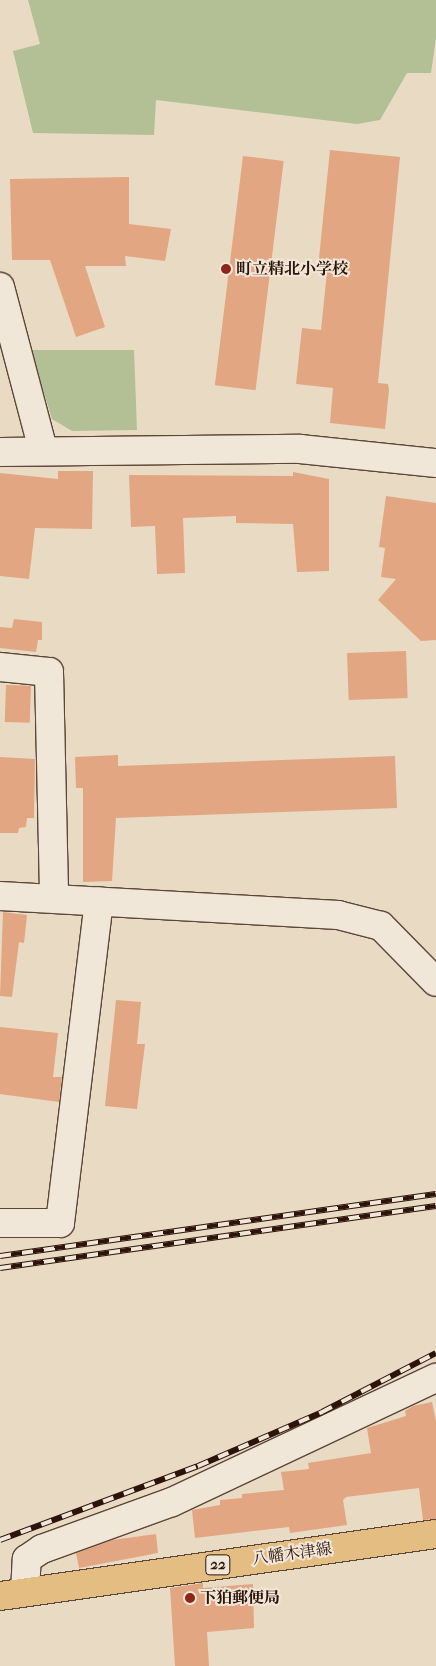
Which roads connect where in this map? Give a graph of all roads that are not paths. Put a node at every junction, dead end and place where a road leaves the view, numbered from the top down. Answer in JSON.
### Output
{"nodes":[{"id":1,"x":0,"y":287,"type":"edge"},
{"id":2,"x":43,"y":450,"type":"junction"},
{"id":3,"x":0,"y":452,"type":"edge"},
{"id":4,"x":436,"y":463,"type":"edge"},
{"id":5,"x":0,"y":667,"type":"edge"},
{"id":6,"x":0,"y":896,"type":"edge"},
{"id":7,"x":54,"y":898,"type":"junction"},
{"id":8,"x":98,"y":901,"type":"junction"},
{"id":9,"x":436,"y":982,"type":"edge"},
{"id":10,"x":0,"y":1222,"type":"edge"},
{"id":11,"x":436,"y":1378,"type":"edge"},
{"id":12,"x":436,"y":1534,"type":"edge"},
{"id":13,"x":13,"y":1594,"type":"edge"}],
"edges":[{"from":1,"to":2,"type":"street"},
{"from":2,"to":3,"type":"street"},
{"from":2,"to":4,"type":"street"},
{"from":5,"to":7,"type":"street"},
{"from":6,"to":7,"type":"street"},
{"from":7,"to":8,"type":"street"},
{"from":8,"to":9,"type":"street"},
{"from":8,"to":10,"type":"street"},
{"from":11,"to":13,"type":"street"},
{"from":12,"to":13,"type":"main road","name":"八幡木津線","number":"22"}]}
